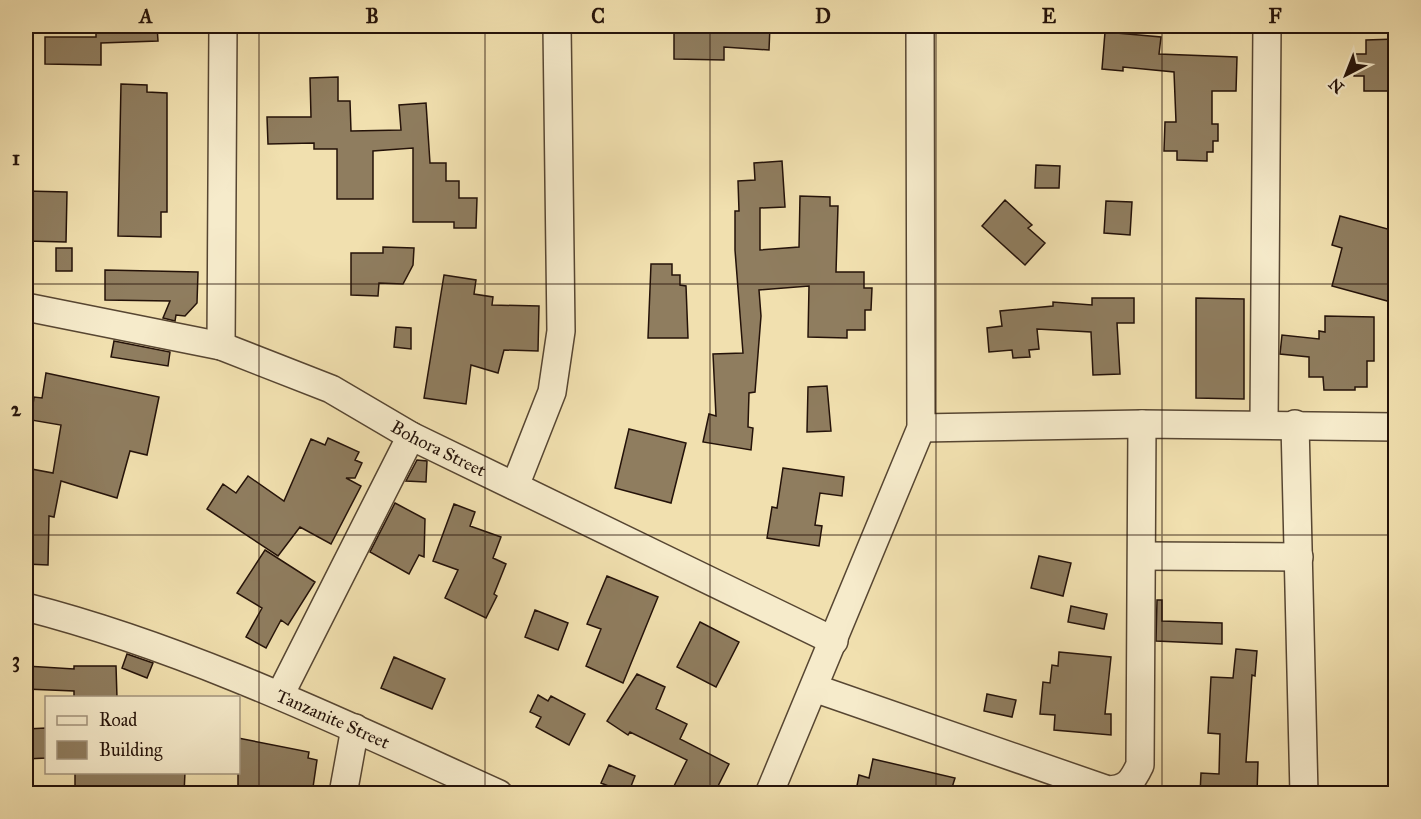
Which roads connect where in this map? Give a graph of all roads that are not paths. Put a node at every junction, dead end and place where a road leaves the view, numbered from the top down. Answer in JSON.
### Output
{"nodes":[{"id":1,"x":223,"y":26,"type":"edge"},
{"id":2,"x":557,"y":26,"type":"edge"},
{"id":3,"x":920,"y":26,"type":"edge"},
{"id":4,"x":1267,"y":26,"type":"edge"},
{"id":5,"x":26,"y":307,"type":"edge"},
{"id":6,"x":221,"y":346,"type":"junction"},
{"id":7,"x":1142,"y":424,"type":"junction"},
{"id":8,"x":1264,"y":424,"type":"junction"},
{"id":9,"x":1295,"y":424,"type":"junction"},
{"id":10,"x":1395,"y":427,"type":"edge"},
{"id":11,"x":921,"y":428,"type":"junction"},
{"id":12,"x":411,"y":436,"type":"junction"},
{"id":13,"x":515,"y":486,"type":"junction"},
{"id":14,"x":1142,"y":556,"type":"junction"},
{"id":15,"x":1299,"y":557,"type":"junction"},
{"id":16,"x":26,"y":607,"type":"edge"},
{"id":17,"x":834,"y":641,"type":"junction"},
{"id":18,"x":814,"y":688,"type":"junction"},
{"id":19,"x":280,"y":695,"type":"junction"},
{"id":20,"x":355,"y":728,"type":"junction"},
{"id":21,"x":343,"y":794,"type":"edge"},
{"id":22,"x":499,"y":794,"type":"edge"},
{"id":23,"x":769,"y":794,"type":"edge"},
{"id":24,"x":1304,"y":794,"type":"edge"}],
"edges":[{"from":1,"to":6,"type":"street"},
{"from":2,"to":13,"type":"street"},
{"from":3,"to":11,"type":"street"},
{"from":4,"to":8,"type":"street"},
{"from":5,"to":6,"type":"street","name":"Bohora Street"},
{"from":6,"to":12,"type":"street","name":"Bohora Street"},
{"from":7,"to":8,"type":"street"},
{"from":7,"to":11,"type":"street"},
{"from":7,"to":14,"type":"street"},
{"from":8,"to":9,"type":"street"},
{"from":9,"to":10,"type":"street"},
{"from":9,"to":15,"type":"street"},
{"from":11,"to":17,"type":"street"},
{"from":12,"to":13,"type":"street","name":"Bohora Street"},
{"from":12,"to":19,"type":"street"},
{"from":13,"to":17,"type":"street","name":"Bohora Street"},
{"from":14,"to":15,"type":"street"},
{"from":14,"to":18,"type":"street"},
{"from":15,"to":24,"type":"street"},
{"from":16,"to":19,"type":"street","name":"Tanzanite Street"},
{"from":17,"to":18,"type":"street"},
{"from":18,"to":23,"type":"street"},
{"from":19,"to":20,"type":"street","name":"Tanzanite Street"},
{"from":20,"to":21,"type":"street"},
{"from":20,"to":22,"type":"street","name":"Tanzanite Street"}]}
